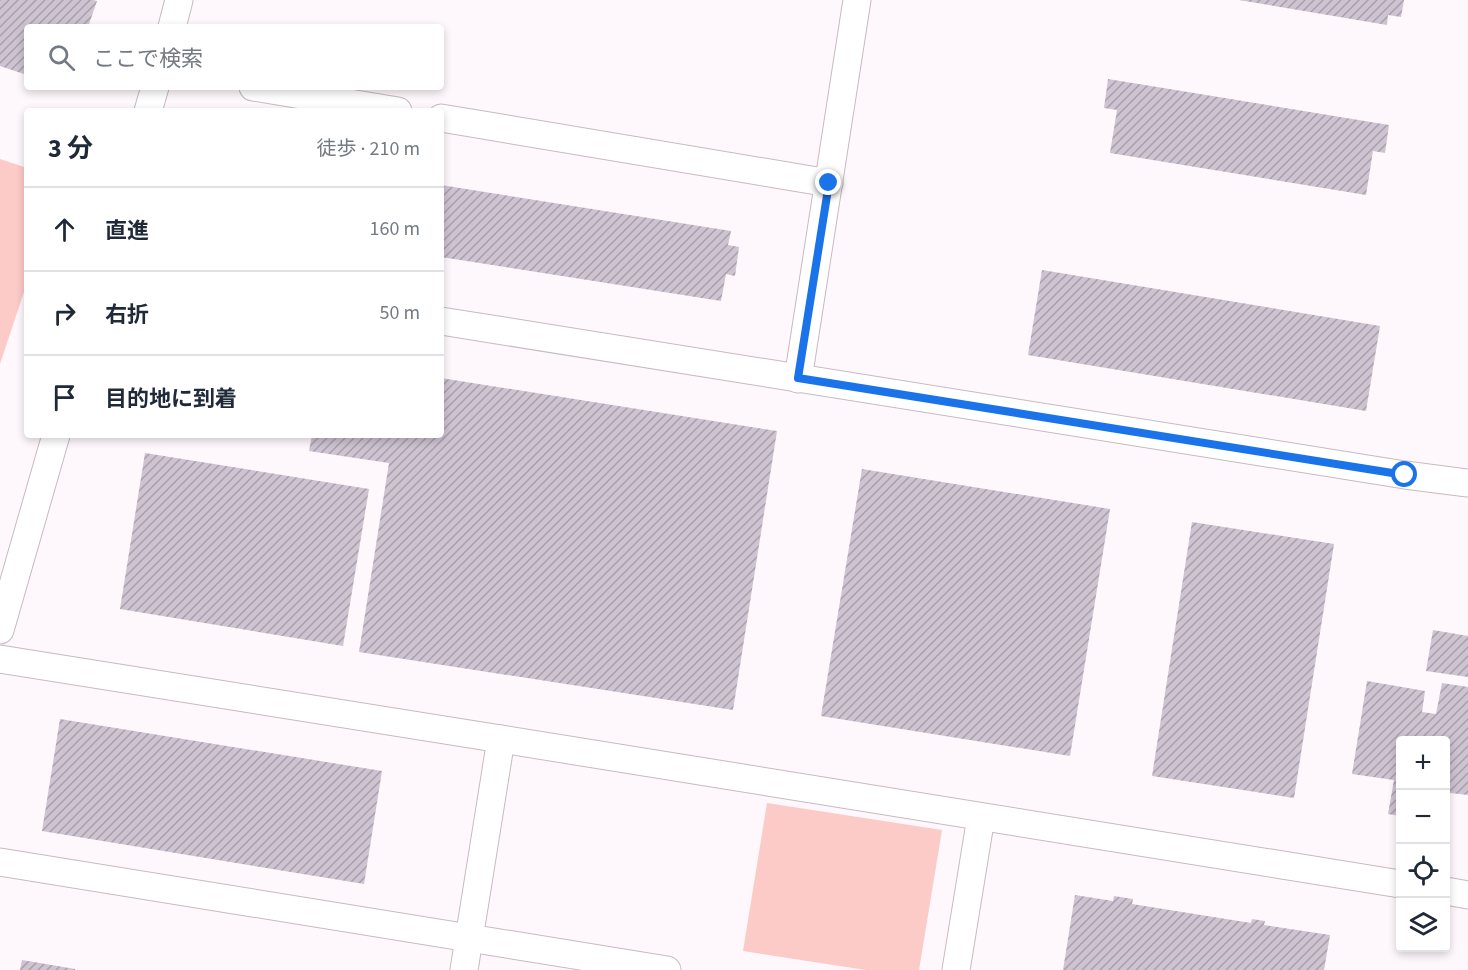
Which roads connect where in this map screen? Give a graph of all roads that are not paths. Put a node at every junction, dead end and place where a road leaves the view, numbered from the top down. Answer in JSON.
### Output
{"nodes":[{"id":1,"x":179,"y":0,"type":"edge"},
{"id":2,"x":850,"y":1,"type":"edge"},
{"id":3,"x":173,"y":24,"type":"edge"},
{"id":4,"x":154,"y":90,"type":"edge"},
{"id":5,"x":272,"y":90,"type":"edge"},
{"id":6,"x":149,"y":108,"type":"edge"},
{"id":7,"x":380,"y":108,"type":"edge"},
{"id":8,"x":444,"y":119,"type":"edge"},
{"id":9,"x":829,"y":183,"type":"junction"},
{"id":10,"x":444,"y":321,"type":"edge"},
{"id":11,"x":798,"y":378,"type":"junction"},
{"id":12,"x":55,"y":438,"type":"edge"},
{"id":13,"x":1405,"y":475,"type":"junction"},
{"id":14,"x":1468,"y":483,"type":"edge"},
{"id":15,"x":1468,"y":497,"type":"edge"},
{"id":16,"x":0,"y":630,"type":"edge"},
{"id":17,"x":0,"y":659,"type":"edge"},
{"id":18,"x":501,"y":739,"type":"junction"},
{"id":19,"x":981,"y":817,"type":"junction"},
{"id":20,"x":0,"y":862,"type":"edge"},
{"id":21,"x":1396,"y":883,"type":"edge"},
{"id":22,"x":1450,"y":892,"type":"edge"},
{"id":23,"x":1468,"y":895,"type":"edge"},
{"id":24,"x":469,"y":939,"type":"junction"},
{"id":25,"x":464,"y":970,"type":"edge"},
{"id":26,"x":667,"y":970,"type":"edge"},
{"id":27,"x":957,"y":970,"type":"edge"}],
"edges":[{"from":1,"to":3,"type":"lane"},
{"from":2,"to":9,"type":"lane"},
{"from":4,"to":6,"type":"lane"},
{"from":5,"to":7,"type":"lane"},
{"from":8,"to":9,"type":"lane"},
{"from":9,"to":11,"type":"lane"},
{"from":10,"to":11,"type":"lane"},
{"from":11,"to":13,"type":"lane"},
{"from":12,"to":16,"type":"lane"},
{"from":13,"to":14,"type":"lane"},
{"from":13,"to":15,"type":"lane"},
{"from":17,"to":18,"type":"lane"},
{"from":18,"to":19,"type":"lane"},
{"from":18,"to":24,"type":"lane"},
{"from":19,"to":21,"type":"lane"},
{"from":19,"to":27,"type":"lane"},
{"from":20,"to":24,"type":"lane"},
{"from":22,"to":23,"type":"lane"},
{"from":24,"to":25,"type":"lane"},
{"from":24,"to":26,"type":"lane"}]}
